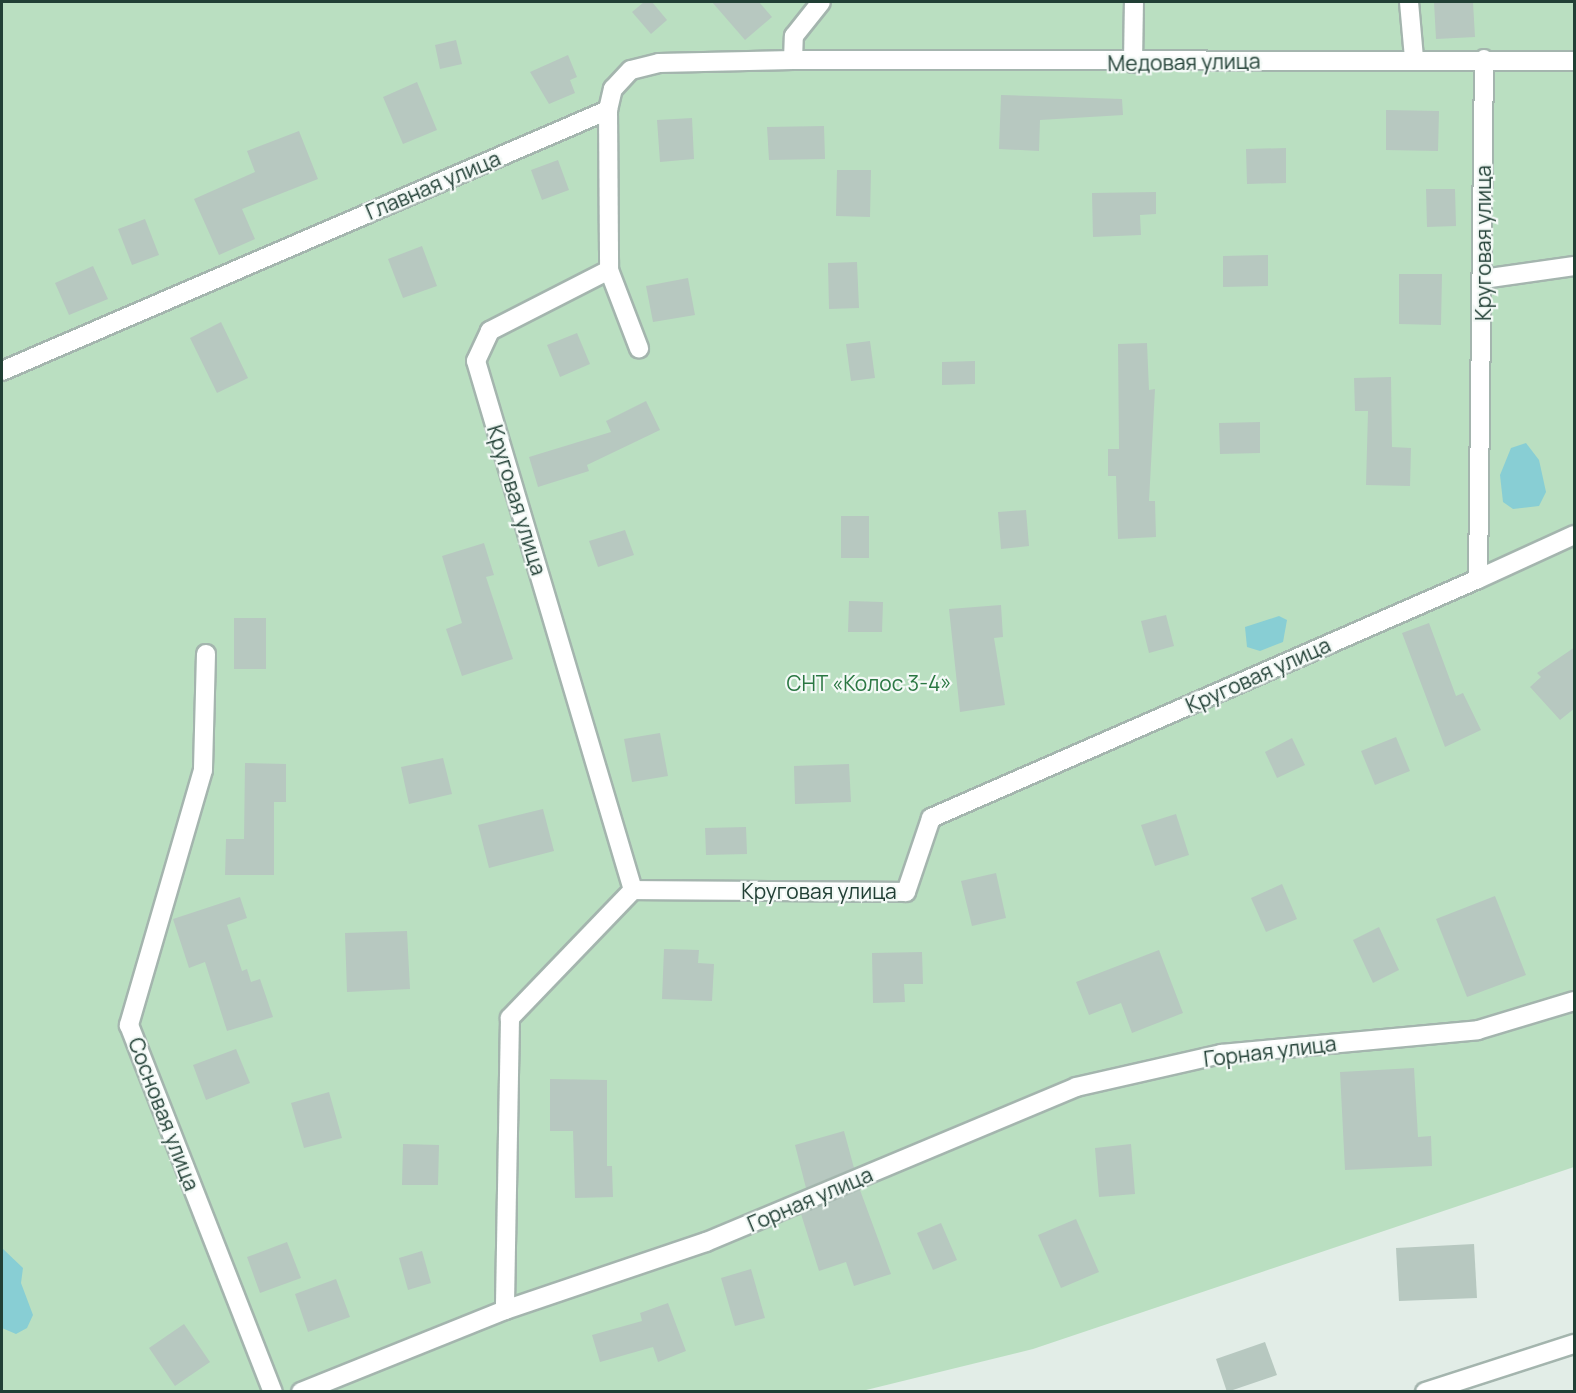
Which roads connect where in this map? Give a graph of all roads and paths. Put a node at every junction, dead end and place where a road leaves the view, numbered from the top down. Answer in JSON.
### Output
{"nodes":[{"id":1,"x":821,"y":2,"type":"edge"},
{"id":2,"x":1134,"y":2,"type":"edge"},
{"id":3,"x":1409,"y":2,"type":"edge"},
{"id":4,"x":1414,"y":58,"type":"junction"},
{"id":5,"x":1484,"y":59,"type":"junction"},
{"id":6,"x":793,"y":60,"type":"junction"},
{"id":7,"x":1575,"y":61,"type":"edge"},
{"id":8,"x":1133,"y":63,"type":"junction"},
{"id":9,"x":608,"y":110,"type":"junction"},
{"id":10,"x":1575,"y":266,"type":"edge"},
{"id":11,"x":609,"y":270,"type":"junction"},
{"id":12,"x":1483,"y":279,"type":"junction"},
{"id":13,"x":639,"y":348,"type":"dead end"},
{"id":14,"x":2,"y":371,"type":"edge"},
{"id":15,"x":1575,"y":535,"type":"edge"},
{"id":16,"x":1478,"y":579,"type":"junction"},
{"id":17,"x":206,"y":654,"type":"dead end"},
{"id":18,"x":633,"y":890,"type":"junction"},
{"id":19,"x":1575,"y":1001,"type":"edge"},
{"id":20,"x":505,"y":1310,"type":"junction"},
{"id":21,"x":1575,"y":1344,"type":"edge"},
{"id":22,"x":273,"y":1392,"type":"edge"},
{"id":23,"x":301,"y":1392,"type":"edge"},
{"id":24,"x":1425,"y":1392,"type":"edge"}],
"edges":[{"from":1,"to":6,"type":"street"},
{"from":2,"to":8,"type":"street"},
{"from":3,"to":4,"type":"street"},
{"from":4,"to":5,"type":"street","name":"Медовая улица"},
{"from":4,"to":8,"type":"street","name":"Медовая улица"},
{"from":5,"to":7,"type":"street","name":"Медовая улица"},
{"from":5,"to":12,"type":"street","name":"Круговая улица"},
{"from":6,"to":8,"type":"street","name":"Медовая улица"},
{"from":6,"to":9,"type":"street"},
{"from":9,"to":11,"type":"street"},
{"from":9,"to":14,"type":"street","name":"Главная улица"},
{"from":10,"to":12,"type":"street"},
{"from":11,"to":13,"type":"street"},
{"from":11,"to":18,"type":"street","name":"Круговая улица"},
{"from":12,"to":16,"type":"street","name":"Круговая улица"},
{"from":15,"to":16,"type":"street"},
{"from":16,"to":18,"type":"street","name":"Круговая улица"},
{"from":17,"to":22,"type":"street","name":"Сосновая улица"},
{"from":18,"to":20,"type":"street"},
{"from":19,"to":20,"type":"street","name":"Горная улица"},
{"from":20,"to":23,"type":"street","name":"Горная улица"},
{"from":21,"to":24,"type":"street"}]}
